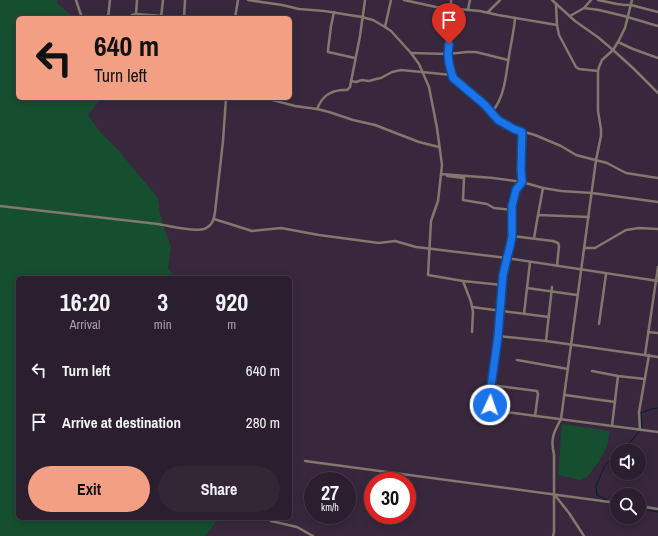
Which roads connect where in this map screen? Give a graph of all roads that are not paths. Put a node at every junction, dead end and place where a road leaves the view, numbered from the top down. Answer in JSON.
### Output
{"nodes":[{"id":1,"x":76,"y":0,"type":"edge"},
{"id":2,"x":110,"y":0,"type":"edge"},
{"id":3,"x":137,"y":0,"type":"edge"},
{"id":4,"x":163,"y":0,"type":"edge"},
{"id":5,"x":185,"y":0,"type":"edge"},
{"id":6,"x":238,"y":0,"type":"edge"},
{"id":7,"x":248,"y":0,"type":"edge"},
{"id":8,"x":365,"y":0,"type":"edge"},
{"id":9,"x":391,"y":0,"type":"edge"},
{"id":10,"x":404,"y":0,"type":"edge"},
{"id":11,"x":451,"y":0,"type":"edge"},
{"id":12,"x":470,"y":0,"type":"edge"},
{"id":13,"x":500,"y":0,"type":"edge"},
{"id":14,"x":552,"y":0,"type":"edge"},
{"id":15,"x":591,"y":0,"type":"edge"},
{"id":16,"x":598,"y":0,"type":"edge"},
{"id":17,"x":632,"y":0,"type":"edge"},
{"id":18,"x":419,"y":2,"type":"edge"},
{"id":19,"x":556,"y":4,"type":"junction"},
{"id":20,"x":631,"y":5,"type":"junction"},
{"id":21,"x":451,"y":8,"type":"junction"},
{"id":22,"x":584,"y":8,"type":"junction"},
{"id":23,"x":468,"y":10,"type":"junction"},
{"id":24,"x":334,"y":12,"type":"junction"},
{"id":25,"x":658,"y":12,"type":"edge"},
{"id":26,"x":487,"y":13,"type":"junction"},
{"id":27,"x":136,"y":14,"type":"junction"},
{"id":28,"x":81,"y":16,"type":"edge"},
{"id":29,"x":108,"y":16,"type":"edge"},
{"id":30,"x":131,"y":16,"type":"edge"},
{"id":31,"x":153,"y":16,"type":"edge"},
{"id":32,"x":161,"y":16,"type":"edge"},
{"id":33,"x":185,"y":16,"type":"edge"},
{"id":34,"x":235,"y":16,"type":"edge"},
{"id":35,"x":570,"y":16,"type":"junction"},
{"id":36,"x":362,"y":17,"type":"junction"},
{"id":37,"x":515,"y":18,"type":"junction"},
{"id":38,"x":628,"y":18,"type":"junction"},
{"id":39,"x":557,"y":25,"type":"junction"},
{"id":40,"x":658,"y":26,"type":"edge"},
{"id":41,"x":385,"y":27,"type":"junction"},
{"id":42,"x":618,"y":42,"type":"junction"},
{"id":43,"x":613,"y":50,"type":"junction"},
{"id":44,"x":411,"y":52,"type":"junction"},
{"id":45,"x":448,"y":54,"type":"junction"},
{"id":46,"x":355,"y":58,"type":"junction"},
{"id":47,"x":658,"y":58,"type":"edge"},
{"id":48,"x":508,"y":60,"type":"junction"},
{"id":49,"x":598,"y":71,"type":"junction"},
{"id":50,"x":423,"y":72,"type":"junction"},
{"id":51,"x":452,"y":75,"type":"junction"},
{"id":52,"x":351,"y":82,"type":"junction"},
{"id":53,"x":658,"y":93,"type":"edge"},
{"id":54,"x":226,"y":100,"type":"edge"},
{"id":55,"x":272,"y":100,"type":"edge"},
{"id":56,"x":317,"y":109,"type":"junction"},
{"id":57,"x":492,"y":112,"type":"junction"},
{"id":58,"x":522,"y":132,"type":"junction"},
{"id":59,"x":439,"y":147,"type":"junction"},
{"id":60,"x":596,"y":160,"type":"junction"},
{"id":61,"x":442,"y":174,"type":"junction"},
{"id":62,"x":658,"y":178,"type":"edge"},
{"id":63,"x":522,"y":182,"type":"junction"},
{"id":64,"x":543,"y":188,"type":"junction"},
{"id":65,"x":592,"y":193,"type":"junction"},
{"id":66,"x":658,"y":202,"type":"edge"},
{"id":67,"x":0,"y":206,"type":"edge"},
{"id":68,"x":512,"y":210,"type":"junction"},
{"id":69,"x":538,"y":215,"type":"junction"},
{"id":70,"x":589,"y":217,"type":"junction"},
{"id":71,"x":214,"y":219,"type":"junction"},
{"id":72,"x":658,"y":229,"type":"edge"},
{"id":73,"x":512,"y":236,"type":"junction"},
{"id":74,"x":534,"y":238,"type":"junction"},
{"id":75,"x":585,"y":248,"type":"junction"},
{"id":76,"x":430,"y":249,"type":"junction"},
{"id":77,"x":507,"y":258,"type":"junction"},
{"id":78,"x":530,"y":262,"type":"junction"},
{"id":79,"x":557,"y":266,"type":"junction"},
{"id":80,"x":658,"y":267,"type":"edge"},
{"id":81,"x":582,"y":270,"type":"junction"},
{"id":82,"x":606,"y":274,"type":"junction"},
{"id":83,"x":463,"y":280,"type":"junction"},
{"id":84,"x":657,"y":281,"type":"edge"},
{"id":85,"x":502,"y":285,"type":"junction"},
{"id":86,"x":552,"y":287,"type":"dead end"},
{"id":87,"x":527,"y":288,"type":"junction"},
{"id":88,"x":552,"y":292,"type":"junction"},
{"id":89,"x":578,"y":295,"type":"junction"},
{"id":90,"x":472,"y":307,"type":"junction"},
{"id":91,"x":500,"y":311,"type":"junction"},
{"id":92,"x":524,"y":314,"type":"junction"},
{"id":93,"x":549,"y":317,"type":"junction"},
{"id":94,"x":599,"y":324,"type":"dead end"},
{"id":95,"x":472,"y":332,"type":"dead end"},
{"id":96,"x":648,"y":332,"type":"junction"},
{"id":97,"x":658,"y":333,"type":"edge"},
{"id":98,"x":498,"y":336,"type":"junction"},
{"id":99,"x":546,"y":340,"type":"junction"},
{"id":100,"x":571,"y":345,"type":"junction"},
{"id":101,"x":645,"y":355,"type":"junction"},
{"id":102,"x":649,"y":355,"type":"junction"},
{"id":103,"x":658,"y":357,"type":"edge"},
{"id":104,"x":517,"y":360,"type":"dead end"},
{"id":105,"x":568,"y":369,"type":"junction"},
{"id":106,"x":592,"y":371,"type":"dead end"},
{"id":107,"x":618,"y":376,"type":"junction"},
{"id":108,"x":645,"y":379,"type":"junction"},
{"id":109,"x":491,"y":385,"type":"junction"},
{"id":110,"x":564,"y":395,"type":"junction"},
{"id":111,"x":615,"y":402,"type":"junction"},
{"id":112,"x":535,"y":416,"type":"junction"},
{"id":113,"x":561,"y":419,"type":"junction"},
{"id":114,"x":612,"y":426,"type":"junction"},
{"id":115,"x":640,"y":430,"type":"junction"},
{"id":116,"x":658,"y":432,"type":"edge"},
{"id":117,"x":304,"y":461,"type":"dead end"},
{"id":118,"x":554,"y":494,"type":"junction"},
{"id":119,"x":610,"y":502,"type":"edge"},
{"id":120,"x":646,"y":507,"type":"edge"},
{"id":121,"x":658,"y":509,"type":"edge"},
{"id":122,"x":271,"y":521,"type":"dead end"},
{"id":123,"x":313,"y":536,"type":"edge"},
{"id":124,"x":553,"y":536,"type":"edge"},
{"id":125,"x":584,"y":536,"type":"edge"}],
"edges":[{"from":1,"to":28,"type":"street"},
{"from":2,"to":29,"type":"street"},
{"from":3,"to":27,"type":"street"},
{"from":4,"to":32,"type":"street"},
{"from":5,"to":33,"type":"street"},
{"from":6,"to":34,"type":"street"},
{"from":7,"to":24,"type":"street"},
{"from":8,"to":36,"type":"street"},
{"from":9,"to":41,"type":"street"},
{"from":10,"to":18,"type":"street"},
{"from":11,"to":21,"type":"street"},
{"from":12,"to":23,"type":"street"},
{"from":13,"to":26,"type":"street"},
{"from":14,"to":19,"type":"street"},
{"from":15,"to":22,"type":"street"},
{"from":16,"to":20,"type":"street"},
{"from":17,"to":20,"type":"street"},
{"from":18,"to":21,"type":"street"},
{"from":19,"to":35,"type":"street"},
{"from":19,"to":39,"type":"street"},
{"from":20,"to":25,"type":"street"},
{"from":20,"to":38,"type":"street"},
{"from":21,"to":23,"type":"street"},
{"from":21,"to":45,"type":"street"},
{"from":22,"to":35,"type":"street"},
{"from":22,"to":38,"type":"street"},
{"from":23,"to":26,"type":"street"},
{"from":24,"to":36,"type":"street"},
{"from":24,"to":46,"type":"street"},
{"from":26,"to":37,"type":"street"},
{"from":27,"to":30,"type":"street"},
{"from":27,"to":31,"type":"street"},
{"from":35,"to":43,"type":"street"},
{"from":36,"to":41,"type":"street"},
{"from":36,"to":46,"type":"street"},
{"from":37,"to":39,"type":"street"},
{"from":37,"to":48,"type":"street"},
{"from":38,"to":40,"type":"street"},
{"from":38,"to":42,"type":"street"},
{"from":39,"to":49,"type":"street"},
{"from":41,"to":44,"type":"street"},
{"from":42,"to":43,"type":"street"},
{"from":42,"to":47,"type":"street"},
{"from":43,"to":49,"type":"street"},
{"from":43,"to":53,"type":"street"},
{"from":44,"to":45,"type":"street"},
{"from":44,"to":50,"type":"street"},
{"from":45,"to":48,"type":"street"},
{"from":45,"to":51,"type":"street"},
{"from":46,"to":52,"type":"street"},
{"from":48,"to":57,"type":"street"},
{"from":49,"to":60,"type":"street"},
{"from":50,"to":51,"type":"street"},
{"from":50,"to":52,"type":"street"},
{"from":50,"to":59,"type":"street"},
{"from":51,"to":57,"type":"street"},
{"from":52,"to":56,"type":"street"},
{"from":54,"to":71,"type":"street"},
{"from":55,"to":56,"type":"street"},
{"from":56,"to":59,"type":"street"},
{"from":57,"to":58,"type":"street"},
{"from":58,"to":60,"type":"street"},
{"from":58,"to":63,"type":"street"},
{"from":59,"to":61,"type":"street"},
{"from":60,"to":62,"type":"street"},
{"from":60,"to":65,"type":"street"},
{"from":61,"to":63,"type":"street"},
{"from":61,"to":68,"type":"street"},
{"from":61,"to":76,"type":"street"},
{"from":63,"to":64,"type":"street"},
{"from":63,"to":68,"type":"street"},
{"from":64,"to":65,"type":"street"},
{"from":64,"to":69,"type":"street"},
{"from":65,"to":66,"type":"street"},
{"from":65,"to":70,"type":"street"},
{"from":67,"to":71,"type":"street"},
{"from":68,"to":73,"type":"street"},
{"from":69,"to":70,"type":"street"},
{"from":69,"to":74,"type":"street"},
{"from":70,"to":75,"type":"street"},
{"from":71,"to":76,"type":"street"},
{"from":72,"to":75,"type":"street"},
{"from":73,"to":74,"type":"street"},
{"from":73,"to":77,"type":"street"},
{"from":74,"to":79,"type":"street"},
{"from":75,"to":81,"type":"street"},
{"from":76,"to":77,"type":"street"},
{"from":76,"to":83,"type":"street"},
{"from":77,"to":78,"type":"street"},
{"from":77,"to":85,"type":"street"},
{"from":78,"to":79,"type":"street"},
{"from":78,"to":87,"type":"street"},
{"from":79,"to":81,"type":"street"},
{"from":80,"to":84,"type":"street"},
{"from":81,"to":82,"type":"street"},
{"from":81,"to":89,"type":"street"},
{"from":82,"to":84,"type":"street"},
{"from":82,"to":94,"type":"street"},
{"from":83,"to":85,"type":"street"},
{"from":83,"to":90,"type":"street"},
{"from":84,"to":96,"type":"street"},
{"from":85,"to":91,"type":"street"},
{"from":86,"to":88,"type":"street"},
{"from":87,"to":88,"type":"street"},
{"from":87,"to":92,"type":"street"},
{"from":88,"to":89,"type":"street"},
{"from":88,"to":93,"type":"street"},
{"from":89,"to":100,"type":"street"},
{"from":90,"to":91,"type":"street"},
{"from":90,"to":95,"type":"street"},
{"from":91,"to":92,"type":"street"},
{"from":91,"to":98,"type":"street"},
{"from":92,"to":93,"type":"street"},
{"from":93,"to":99,"type":"street"},
{"from":96,"to":97,"type":"street"},
{"from":96,"to":101,"type":"street"},
{"from":98,"to":99,"type":"street"},
{"from":98,"to":109,"type":"street"},
{"from":99,"to":100,"type":"street"},
{"from":100,"to":101,"type":"street"},
{"from":100,"to":105,"type":"street"},
{"from":101,"to":102,"type":"street"},
{"from":102,"to":103,"type":"street"},
{"from":102,"to":108,"type":"street"},
{"from":104,"to":105,"type":"street"},
{"from":105,"to":110,"type":"street"},
{"from":106,"to":107,"type":"street"},
{"from":107,"to":108,"type":"street"},
{"from":107,"to":111,"type":"street"},
{"from":108,"to":115,"type":"street"},
{"from":109,"to":112,"type":"street"},
{"from":109,"to":112,"type":"street"},
{"from":110,"to":111,"type":"street"},
{"from":110,"to":113,"type":"street"},
{"from":111,"to":114,"type":"street"},
{"from":112,"to":113,"type":"street"},
{"from":113,"to":114,"type":"street"},
{"from":113,"to":118,"type":"street"},
{"from":114,"to":115,"type":"street"},
{"from":115,"to":116,"type":"street"},
{"from":117,"to":118,"type":"street"},
{"from":118,"to":119,"type":"street"},
{"from":118,"to":124,"type":"street"},
{"from":118,"to":125,"type":"street"},
{"from":120,"to":121,"type":"street"},
{"from":122,"to":123,"type":"street"}]}
